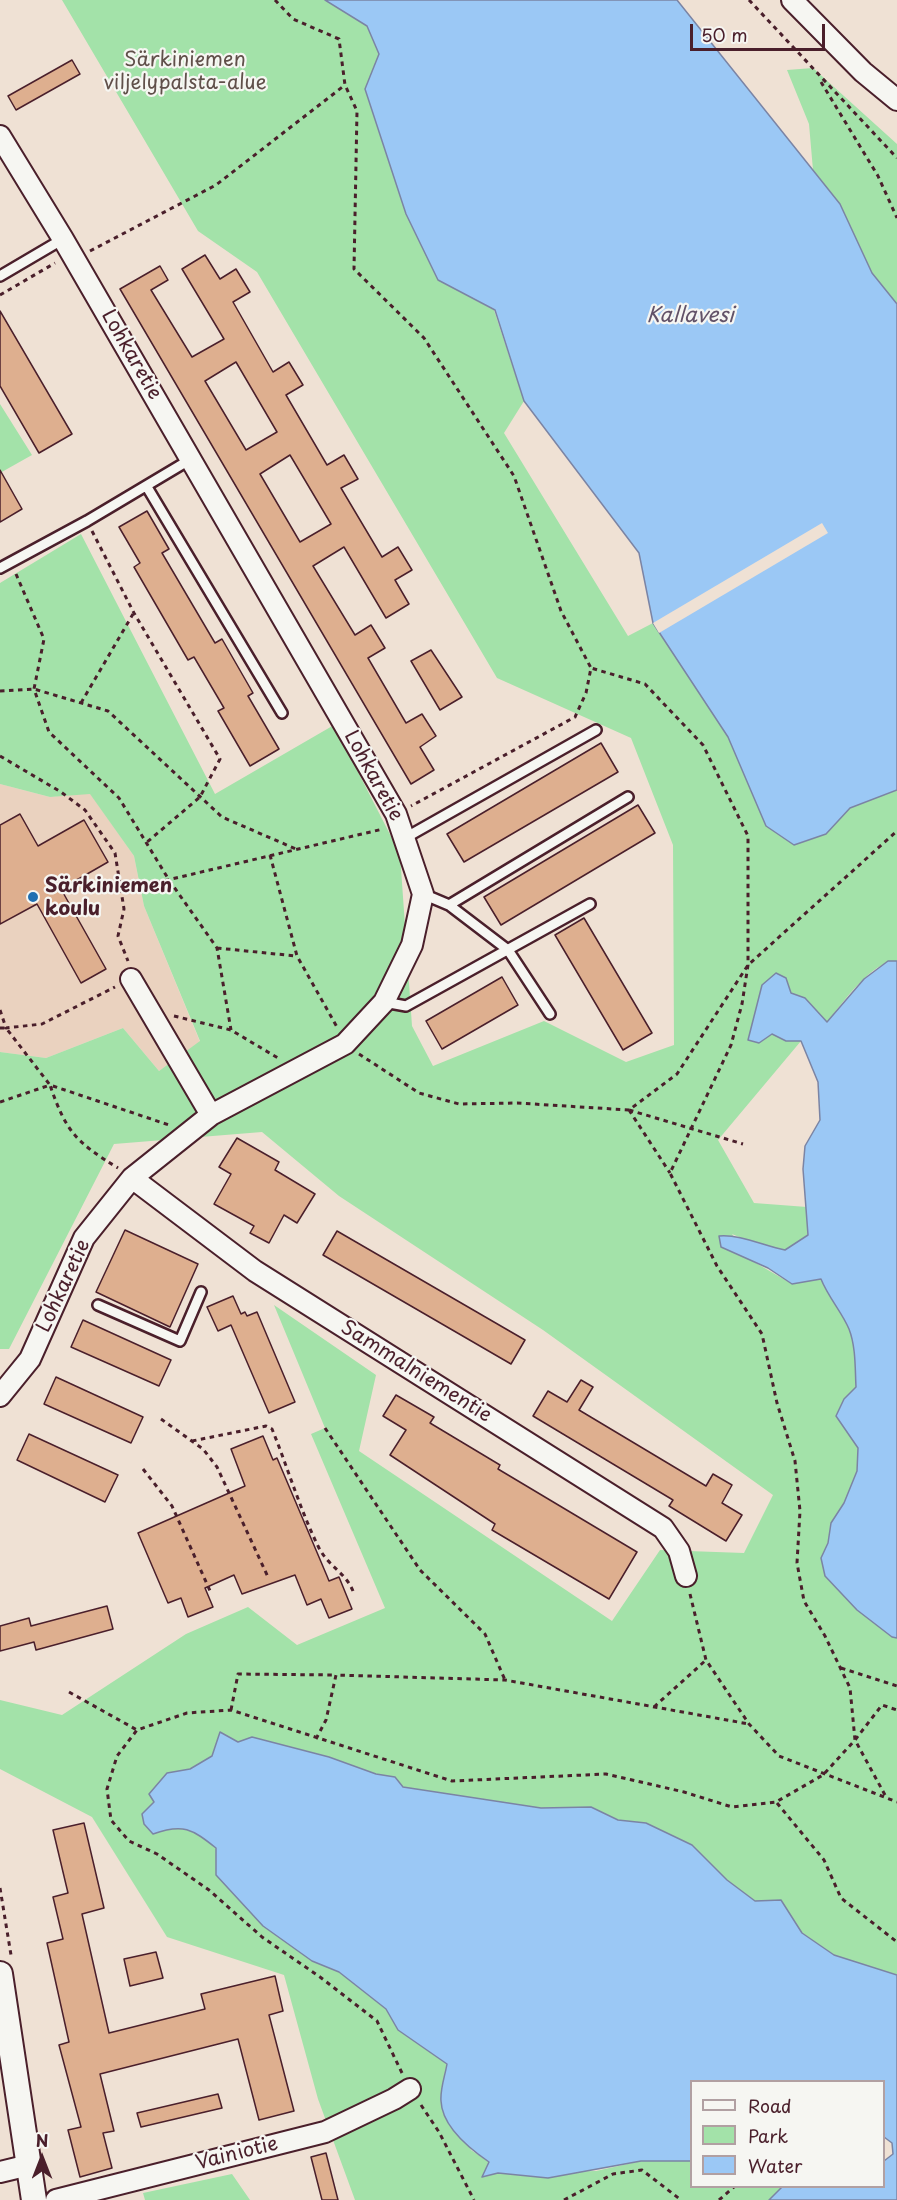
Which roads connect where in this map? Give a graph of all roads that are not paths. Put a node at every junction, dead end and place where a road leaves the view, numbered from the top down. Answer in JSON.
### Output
{"nodes":[{"id":1,"x":792,"y":0,"type":"edge"},
{"id":2,"x":897,"y":100,"type":"edge"},
{"id":3,"x":0,"y":136,"type":"edge"},
{"id":4,"x":63,"y":239,"type":"junction"},
{"id":5,"x":0,"y":276,"type":"edge"},
{"id":6,"x":191,"y":459,"type":"junction"},
{"id":7,"x":147,"y":487,"type":"junction"},
{"id":8,"x":0,"y":568,"type":"edge"},
{"id":9,"x":282,"y":713,"type":"dead end"},
{"id":10,"x":596,"y":730,"type":"dead end"},
{"id":11,"x":628,"y":797,"type":"dead end"},
{"id":12,"x":397,"y":826,"type":"junction"},
{"id":13,"x":423,"y":894,"type":"junction"},
{"id":14,"x":590,"y":904,"type":"dead end"},
{"id":15,"x":449,"y":905,"type":"junction"},
{"id":16,"x":508,"y":950,"type":"junction"},
{"id":17,"x":131,"y":979,"type":"road end"},
{"id":18,"x":384,"y":1002,"type":"junction"},
{"id":19,"x":550,"y":1014,"type":"dead end"},
{"id":20,"x":211,"y":1115,"type":"junction"},
{"id":21,"x":132,"y":1178,"type":"junction"},
{"id":22,"x":201,"y":1292,"type":"dead end"},
{"id":23,"x":98,"y":1305,"type":"dead end"},
{"id":24,"x":0,"y":1396,"type":"edge"},
{"id":25,"x":686,"y":1576,"type":"road end"},
{"id":26,"x":0,"y":1974,"type":"edge"},
{"id":27,"x":410,"y":2089,"type":"road end"},
{"id":28,"x":29,"y":2165,"type":"junction"},
{"id":29,"x":0,"y":2172,"type":"edge"},
{"id":30,"x":34,"y":2200,"type":"edge"},
{"id":31,"x":56,"y":2200,"type":"edge"}],
"edges":[{"from":1,"to":2,"type":"street"},
{"from":3,"to":4,"type":"street","name":"Lohkaretie"},
{"from":4,"to":5,"type":"lane"},
{"from":4,"to":6,"type":"street","name":"Lohkaretie"},
{"from":6,"to":7,"type":"lane"},
{"from":6,"to":12,"type":"street","name":"Lohkaretie"},
{"from":7,"to":8,"type":"lane"},
{"from":7,"to":9,"type":"lane"},
{"from":10,"to":12,"type":"lane"},
{"from":11,"to":15,"type":"lane"},
{"from":12,"to":13,"type":"street","name":"Lohkaretie"},
{"from":13,"to":15,"type":"lane"},
{"from":13,"to":18,"type":"street","name":"Lohkaretie"},
{"from":14,"to":16,"type":"lane"},
{"from":15,"to":16,"type":"lane"},
{"from":16,"to":18,"type":"lane"},
{"from":16,"to":19,"type":"lane"},
{"from":17,"to":20,"type":"street"},
{"from":18,"to":20,"type":"street","name":"Lohkaretie"},
{"from":20,"to":21,"type":"street","name":"Lohkaretie"},
{"from":21,"to":24,"type":"street","name":"Lohkaretie"},
{"from":21,"to":25,"type":"street","name":"Sammalniementie"},
{"from":22,"to":23,"type":"lane"},
{"from":26,"to":28,"type":"street"},
{"from":27,"to":31,"type":"street","name":"Vainiotie"},
{"from":28,"to":29,"type":"street"},
{"from":28,"to":30,"type":"street"}]}
